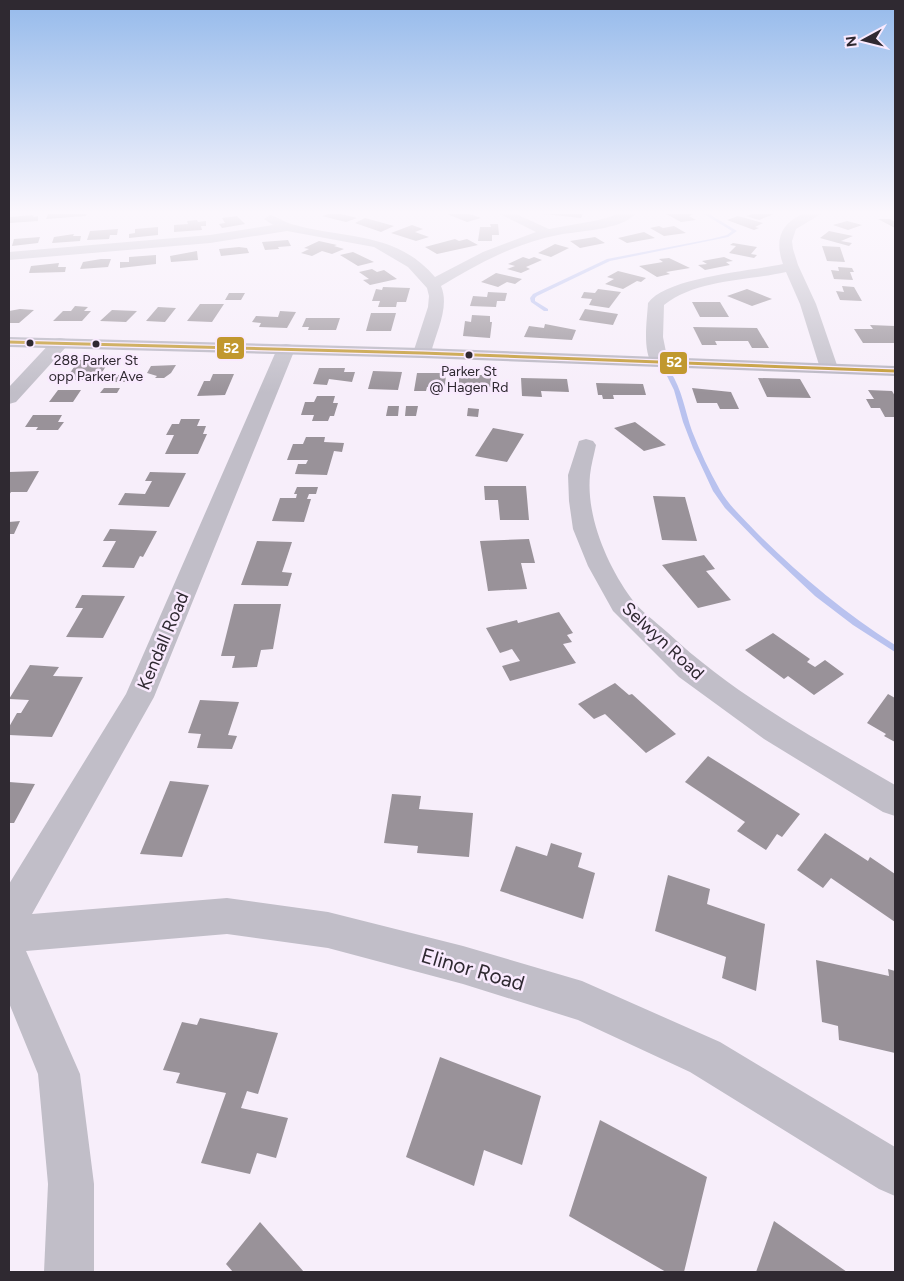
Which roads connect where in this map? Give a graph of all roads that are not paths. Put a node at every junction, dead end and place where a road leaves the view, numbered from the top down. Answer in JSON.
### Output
{"nodes":[{"id":1,"x":422,"y":274,"type":"edge"},
{"id":2,"x":451,"y":274,"type":"edge"},
{"id":3,"x":759,"y":274,"type":"edge"},
{"id":4,"x":794,"y":274,"type":"edge"},
{"id":5,"x":432,"y":285,"type":"junction"},
{"id":6,"x":9,"y":342,"type":"edge"},
{"id":7,"x":60,"y":343,"type":"junction"},
{"id":8,"x":286,"y":349,"type":"junction"},
{"id":9,"x":422,"y":353,"type":"junction"},
{"id":10,"x":659,"y":362,"type":"junction"},
{"id":11,"x":829,"y":368,"type":"junction"},
{"id":12,"x":895,"y":372,"type":"edge"},
{"id":13,"x":9,"y":398,"type":"edge"},
{"id":14,"x":586,"y":445,"type":"dead end"},
{"id":15,"x":895,"y":802,"type":"edge"},
{"id":16,"x":9,"y":918,"type":"edge"},
{"id":17,"x":9,"y":934,"type":"edge"},
{"id":18,"x":9,"y":957,"type":"edge"},
{"id":19,"x":895,"y":1174,"type":"edge"},
{"id":20,"x":69,"y":1272,"type":"edge"}],
"edges":[{"from":1,"to":5,"type":"street"},
{"from":2,"to":5,"type":"street"},
{"from":3,"to":10,"type":"street"},
{"from":4,"to":11,"type":"street"},
{"from":5,"to":9,"type":"street"},
{"from":6,"to":7,"type":"main road"},
{"from":7,"to":8,"type":"main road"},
{"from":7,"to":13,"type":"street"},
{"from":8,"to":9,"type":"main road"},
{"from":8,"to":16,"type":"street","name":"Kendall Road"},
{"from":9,"to":10,"type":"main road"},
{"from":10,"to":11,"type":"main road"},
{"from":11,"to":12,"type":"main road"},
{"from":14,"to":15,"type":"street","name":"Selwyn Road"},
{"from":17,"to":19,"type":"street","name":"Elinor Road"},
{"from":18,"to":20,"type":"street"}]}
